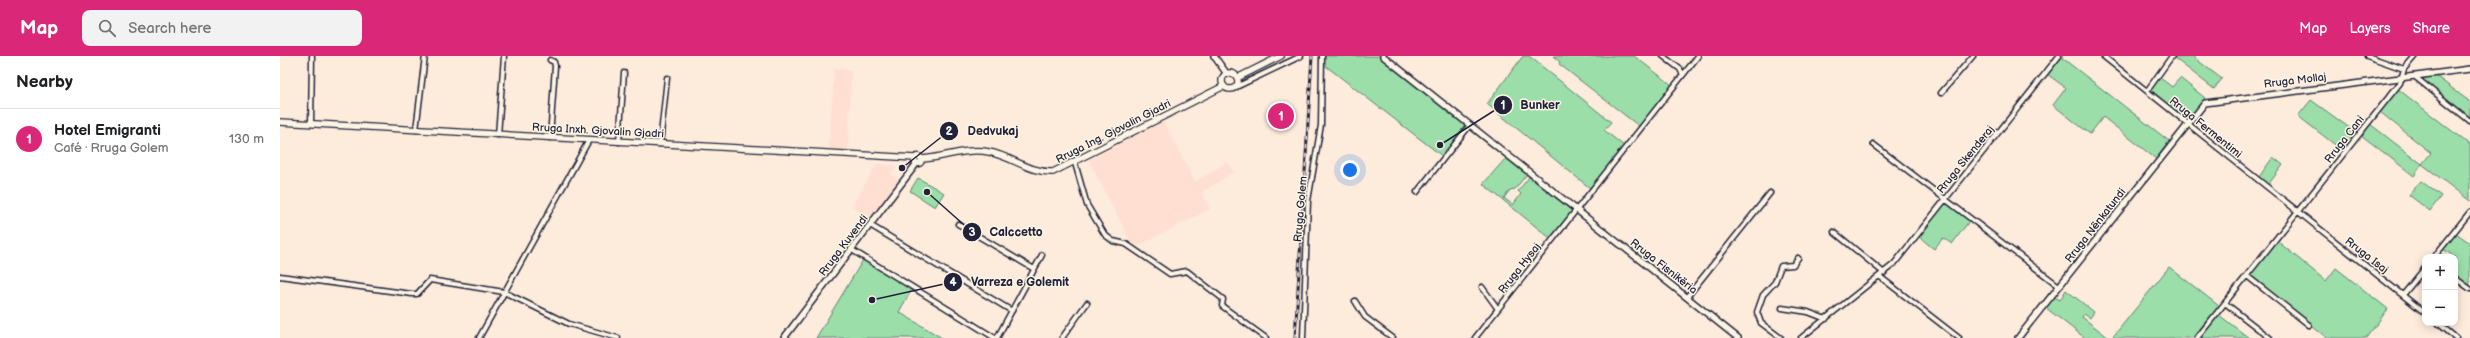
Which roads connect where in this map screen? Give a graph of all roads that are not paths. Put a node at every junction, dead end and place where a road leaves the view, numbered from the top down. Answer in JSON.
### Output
{"nodes":[{"id":1,"x":312,"y":56,"type":"edge"},
{"id":2,"x":425,"y":56,"type":"edge"},
{"id":3,"x":504,"y":56,"type":"edge"},
{"id":4,"x":1214,"y":56,"type":"edge"},
{"id":5,"x":1281,"y":56,"type":"edge"},
{"id":6,"x":1301,"y":56,"type":"edge"},
{"id":7,"x":1317,"y":56,"type":"edge"},
{"id":8,"x":1383,"y":56,"type":"edge"},
{"id":9,"x":1663,"y":56,"type":"edge"},
{"id":10,"x":1698,"y":56,"type":"edge"},
{"id":11,"x":1973,"y":56,"type":"edge"},
{"id":12,"x":2059,"y":56,"type":"edge"},
{"id":13,"x":2103,"y":56,"type":"edge"},
{"id":14,"x":2172,"y":56,"type":"edge"},
{"id":15,"x":2367,"y":56,"type":"edge"},
{"id":16,"x":2415,"y":56,"type":"edge"},
{"id":17,"x":1322,"y":58,"type":"edge"},
{"id":18,"x":550,"y":60,"type":"dead end"},
{"id":19,"x":2404,"y":69,"type":"junction"},
{"id":20,"x":2470,"y":69,"type":"edge"},
{"id":21,"x":624,"y":73,"type":"dead end"},
{"id":22,"x":1227,"y":74,"type":"junction"},
{"id":23,"x":1683,"y":75,"type":"junction"},
{"id":24,"x":2414,"y":76,"type":"junction"},
{"id":25,"x":2404,"y":77,"type":"junction"},
{"id":26,"x":667,"y":78,"type":"dead end"},
{"id":27,"x":1237,"y":78,"type":"junction"},
{"id":28,"x":1224,"y":86,"type":"junction"},
{"id":29,"x":1234,"y":88,"type":"junction"},
{"id":30,"x":2147,"y":91,"type":"junction"},
{"id":31,"x":1941,"y":93,"type":"dead end"},
{"id":32,"x":2470,"y":121,"type":"edge"},
{"id":33,"x":280,"y":122,"type":"edge"},
{"id":34,"x":311,"y":124,"type":"junction"},
{"id":35,"x":2188,"y":124,"type":"junction"},
{"id":36,"x":1470,"y":125,"type":"junction"},
{"id":37,"x":416,"y":130,"type":"junction"},
{"id":38,"x":498,"y":135,"type":"junction"},
{"id":39,"x":550,"y":138,"type":"junction"},
{"id":40,"x":589,"y":140,"type":"junction"},
{"id":41,"x":619,"y":142,"type":"junction"},
{"id":42,"x":660,"y":144,"type":"junction"},
{"id":43,"x":1873,"y":144,"type":"dead end"},
{"id":44,"x":938,"y":158,"type":"joint"},
{"id":45,"x":918,"y":160,"type":"junction"},
{"id":46,"x":1075,"y":163,"type":"junction"},
{"id":47,"x":1416,"y":192,"type":"dead end"},
{"id":48,"x":1770,"y":193,"type":"dead end"},
{"id":49,"x":1945,"y":199,"type":"junction"},
{"id":50,"x":1577,"y":210,"type":"junction"},
{"id":51,"x":2298,"y":212,"type":"junction"},
{"id":52,"x":2470,"y":212,"type":"edge"},
{"id":53,"x":958,"y":224,"type":"dead end"},
{"id":54,"x":870,"y":225,"type":"junction"},
{"id":55,"x":1834,"y":232,"type":"dead end"},
{"id":56,"x":852,"y":250,"type":"junction"},
{"id":57,"x":2436,"y":254,"type":"edge"},
{"id":58,"x":1042,"y":255,"type":"dead end"},
{"id":59,"x":1798,"y":258,"type":"dead end"},
{"id":60,"x":1034,"y":269,"type":"junction"},
{"id":61,"x":2422,"y":272,"type":"edge"},
{"id":62,"x":1884,"y":273,"type":"junction"},
{"id":63,"x":280,"y":276,"type":"edge"},
{"id":64,"x":1880,"y":276,"type":"junction"},
{"id":65,"x":2247,"y":276,"type":"junction"},
{"id":66,"x":2458,"y":280,"type":"edge"},
{"id":67,"x":2059,"y":286,"type":"junction"},
{"id":68,"x":1482,"y":287,"type":"dead end"},
{"id":69,"x":2470,"y":290,"type":"edge"},
{"id":70,"x":504,"y":292,"type":"junction"},
{"id":71,"x":2404,"y":295,"type":"junction"},
{"id":72,"x":1687,"y":297,"type":"junction"},
{"id":73,"x":1355,"y":301,"type":"dead end"},
{"id":74,"x":1088,"y":303,"type":"dead end"},
{"id":75,"x":2225,"y":303,"type":"junction"},
{"id":76,"x":1782,"y":308,"type":"dead end"},
{"id":77,"x":1498,"y":309,"type":"junction"},
{"id":78,"x":2422,"y":310,"type":"edge"},
{"id":79,"x":1012,"y":311,"type":"junction"},
{"id":80,"x":1826,"y":319,"type":"junction"},
{"id":81,"x":2309,"y":325,"type":"dead end"},
{"id":82,"x":2442,"y":326,"type":"edge"},
{"id":83,"x":988,"y":336,"type":"edge"},
{"id":84,"x":1804,"y":337,"type":"edge"},
{"id":85,"x":479,"y":338,"type":"edge"},
{"id":86,"x":618,"y":338,"type":"edge"},
{"id":87,"x":784,"y":338,"type":"edge"},
{"id":88,"x":996,"y":338,"type":"edge"},
{"id":89,"x":1062,"y":338,"type":"edge"},
{"id":90,"x":1266,"y":338,"type":"edge"},
{"id":91,"x":1303,"y":338,"type":"edge"},
{"id":92,"x":1393,"y":338,"type":"edge"},
{"id":93,"x":1475,"y":338,"type":"edge"},
{"id":94,"x":1738,"y":338,"type":"edge"},
{"id":95,"x":1781,"y":338,"type":"edge"},
{"id":96,"x":1959,"y":338,"type":"edge"},
{"id":97,"x":2018,"y":338,"type":"edge"},
{"id":98,"x":2197,"y":338,"type":"edge"},
{"id":99,"x":2270,"y":338,"type":"edge"},
{"id":100,"x":2456,"y":338,"type":"edge"}],
"edges":[{"from":1,"to":34,"type":"street"},
{"from":2,"to":37,"type":"street"},
{"from":3,"to":38,"type":"street"},
{"from":4,"to":22,"type":"street"},
{"from":5,"to":27,"type":"main road"},
{"from":6,"to":29,"type":"street"},
{"from":7,"to":17,"type":"street"},
{"from":8,"to":36,"type":"street","name":"Rruga Fisnikëria"},
{"from":9,"to":23,"type":"street"},
{"from":10,"to":23,"type":"street"},
{"from":11,"to":31,"type":"street"},
{"from":12,"to":49,"type":"street","name":"Rruga Skenderaj"},
{"from":13,"to":30,"type":"street","name":"Rruga Fermentimi"},
{"from":14,"to":30,"type":"street"},
{"from":15,"to":19,"type":"street"},
{"from":16,"to":19,"type":"street"},
{"from":17,"to":91,"type":"street","name":"Rruga Golem"},
{"from":18,"to":39,"type":"street"},
{"from":19,"to":25,"type":"street"},
{"from":20,"to":24,"type":"street","name":"Rruga Mollaj"},
{"from":21,"to":41,"type":"street"},
{"from":22,"to":27,"type":"main road"},
{"from":22,"to":28,"type":"main road"},
{"from":23,"to":50,"type":"street"},
{"from":24,"to":25,"type":"street","name":"Rruga Mollaj"},
{"from":24,"to":32,"type":"street"},
{"from":25,"to":35,"type":"street","name":"Rruga Mollaj"},
{"from":25,"to":51,"type":"street","name":"Rruga Cani"},
{"from":26,"to":42,"type":"street"},
{"from":27,"to":29,"type":"main road"},
{"from":28,"to":29,"type":"main road"},
{"from":28,"to":46,"type":"main road","name":"Rruga Ing. Gjovalin Gjadri"},
{"from":30,"to":35,"type":"street","name":"Rruga Fermentimi"},
{"from":33,"to":34,"type":"main road","name":"Rruga Inxh. Gjovalin Gjadri"},
{"from":34,"to":37,"type":"main road","name":"Rruga Inxh. Gjovalin Gjadri"},
{"from":35,"to":51,"type":"street","name":"Rruga Fermentimi"},
{"from":35,"to":67,"type":"street","name":"Rruga Nënkatundi"},
{"from":36,"to":47,"type":"street"},
{"from":36,"to":50,"type":"street","name":"Rruga Fisnikëria"},
{"from":37,"to":38,"type":"main road","name":"Rruga Inxh. Gjovalin Gjadri"},
{"from":38,"to":39,"type":"main road","name":"Rruga Inxh. Gjovalin Gjadri"},
{"from":39,"to":40,"type":"main road","name":"Rruga Inxh. Gjovalin Gjadri"},
{"from":40,"to":41,"type":"main road","name":"Rruga Inxh. Gjovalin Gjadri"},
{"from":40,"to":70,"type":"street"},
{"from":41,"to":42,"type":"main road","name":"Rruga Inxh. Gjovalin Gjadri"},
{"from":42,"to":45,"type":"main road","name":"Rruga Inxh. Gjovalin Gjadri"},
{"from":43,"to":49,"type":"street"},
{"from":44,"to":45,"type":"main road","name":"Rruga Inxh. Gjovalin Gjadri"},
{"from":44,"to":46,"type":"main road","name":"Rruga Ing. Gjovalin Gjadri"},
{"from":45,"to":54,"type":"street","name":"Rruga Kuvendi"},
{"from":46,"to":90,"type":"street"},
{"from":48,"to":72,"type":"street"},
{"from":49,"to":62,"type":"street","name":"Rruga Skenderaj"},
{"from":49,"to":67,"type":"street"},
{"from":50,"to":72,"type":"street","name":"Rruga Fisnikëria"},
{"from":50,"to":77,"type":"street","name":"Rruga Hysaj"},
{"from":51,"to":65,"type":"street","name":"Rruga Cani"},
{"from":51,"to":71,"type":"street","name":"Rruga Isaj"},
{"from":52,"to":57,"type":"street"},
{"from":53,"to":60,"type":"street"},
{"from":54,"to":56,"type":"street","name":"Rruga Kuvendi"},
{"from":54,"to":79,"type":"street"},
{"from":55,"to":62,"type":"street"},
{"from":56,"to":83,"type":"street"},
{"from":56,"to":87,"type":"street","name":"Rruga Kuvendi"},
{"from":58,"to":60,"type":"street"},
{"from":59,"to":95,"type":"street"},
{"from":60,"to":79,"type":"street"},
{"from":61,"to":71,"type":"street"},
{"from":62,"to":64,"type":"street","name":"Rruga Skenderaj"},
{"from":63,"to":70,"type":"street"},
{"from":64,"to":80,"type":"street","name":"Rruga Skenderaj"},
{"from":64,"to":96,"type":"street"},
{"from":65,"to":75,"type":"street","name":"Rruga Cani"},
{"from":65,"to":81,"type":"street"},
{"from":66,"to":69,"type":"street"},
{"from":67,"to":97,"type":"street","name":"Rruga Nënkatundi"},
{"from":68,"to":77,"type":"street"},
{"from":70,"to":85,"type":"street"},
{"from":70,"to":86,"type":"street"},
{"from":71,"to":78,"type":"street","name":"Rruga Isaj"},
{"from":72,"to":94,"type":"street","name":"Rruga Fisnikëria"},
{"from":73,"to":92,"type":"street"},
{"from":74,"to":89,"type":"street"},
{"from":75,"to":98,"type":"street","name":"Rruga Cani"},
{"from":75,"to":99,"type":"street"},
{"from":76,"to":80,"type":"street"},
{"from":77,"to":93,"type":"street","name":"Rruga Hysaj"},
{"from":79,"to":88,"type":"street"},
{"from":80,"to":84,"type":"street","name":"Rruga Skenderaj"},
{"from":82,"to":100,"type":"street"},
{"from":83,"to":88,"type":"street"}]}
